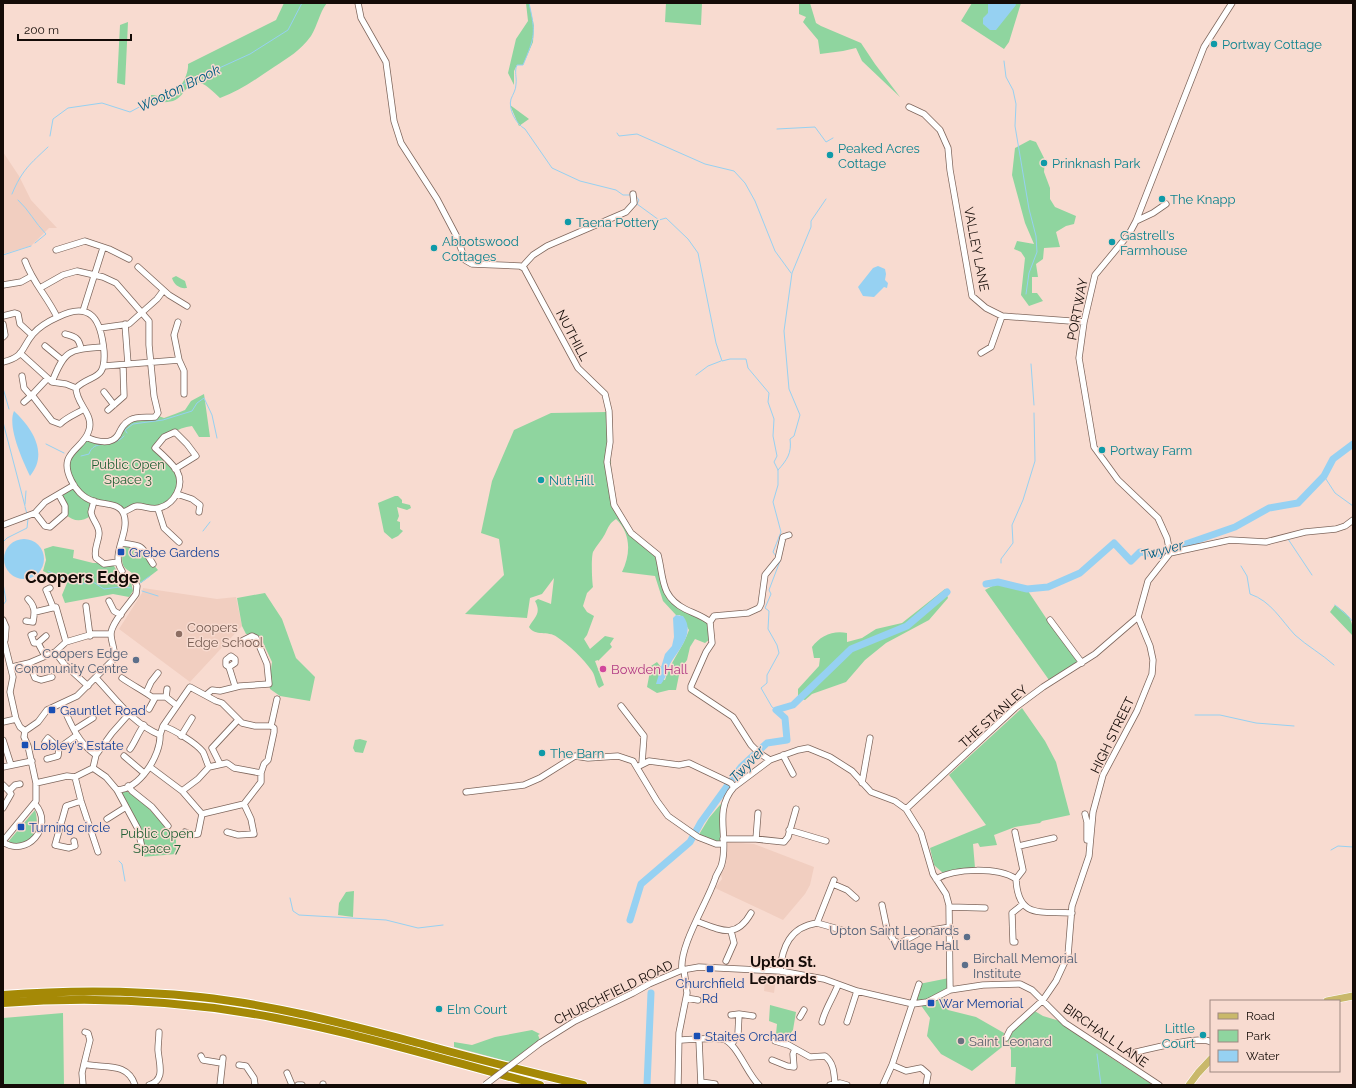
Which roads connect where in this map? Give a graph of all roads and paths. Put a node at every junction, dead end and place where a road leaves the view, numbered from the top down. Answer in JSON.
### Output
{"nodes":[{"id":1,"x":358,"y":3,"type":"edge"},
{"id":2,"x":1232,"y":3,"type":"edge"},
{"id":3,"x":909,"y":107,"type":"dead end"},
{"id":4,"x":633,"y":194,"type":"dead end"},
{"id":5,"x":1166,"y":204,"type":"dead end"},
{"id":6,"x":1136,"y":221,"type":"junction"},
{"id":7,"x":103,"y":248,"type":"junction"},
{"id":8,"x":56,"y":250,"type":"dead end"},
{"id":9,"x":129,"y":259,"type":"dead end"},
{"id":10,"x":25,"y":261,"type":"dead end"},
{"id":11,"x":138,"y":267,"type":"dead end"},
{"id":12,"x":522,"y":267,"type":"junction"},
{"id":13,"x":95,"y":275,"type":"junction"},
{"id":14,"x":30,"y":277,"type":"junction"},
{"id":15,"x":3,"y":285,"type":"edge"},
{"id":16,"x":40,"y":288,"type":"junction"},
{"id":17,"x":163,"y":291,"type":"junction"},
{"id":18,"x":187,"y":306,"type":"dead end"},
{"id":19,"x":83,"y":310,"type":"junction"},
{"id":20,"x":143,"y":312,"type":"junction"},
{"id":21,"x":3,"y":316,"type":"edge"},
{"id":22,"x":1002,"y":316,"type":"junction"},
{"id":23,"x":57,"y":317,"type":"junction"},
{"id":24,"x":178,"y":322,"type":"dead end"},
{"id":25,"x":1084,"y":322,"type":"junction"},
{"id":26,"x":3,"y":324,"type":"edge"},
{"id":27,"x":125,"y":324,"type":"junction"},
{"id":28,"x":100,"y":328,"type":"junction"},
{"id":29,"x":65,"y":334,"type":"dead end"},
{"id":30,"x":32,"y":335,"type":"junction"},
{"id":31,"x":3,"y":337,"type":"edge"},
{"id":32,"x":46,"y":346,"type":"dead end"},
{"id":33,"x":103,"y":347,"type":"junction"},
{"id":34,"x":81,"y":349,"type":"junction"},
{"id":35,"x":20,"y":353,"type":"junction"},
{"id":36,"x":981,"y":353,"type":"dead end"},
{"id":37,"x":62,"y":360,"type":"junction"},
{"id":38,"x":179,"y":360,"type":"junction"},
{"id":39,"x":3,"y":362,"type":"edge"},
{"id":40,"x":152,"y":363,"type":"junction"},
{"id":41,"x":125,"y":364,"type":"junction"},
{"id":42,"x":104,"y":366,"type":"junction"},
{"id":43,"x":22,"y":376,"type":"dead end"},
{"id":44,"x":49,"y":380,"type":"junction"},
{"id":45,"x":76,"y":388,"type":"junction"},
{"id":46,"x":104,"y":392,"type":"dead end"},
{"id":47,"x":184,"y":394,"type":"dead end"},
{"id":48,"x":31,"y":395,"type":"junction"},
{"id":49,"x":24,"y":402,"type":"dead end"},
{"id":50,"x":114,"y":405,"type":"junction"},
{"id":51,"x":84,"y":408,"type":"junction"},
{"id":52,"x":108,"y":410,"type":"dead end"},
{"id":53,"x":86,"y":437,"type":"junction"},
{"id":54,"x":175,"y":469,"type":"junction"},
{"id":55,"x":74,"y":485,"type":"junction"},
{"id":56,"x":177,"y":494,"type":"junction"},
{"id":57,"x":60,"y":495,"type":"junction"},
{"id":58,"x":94,"y":501,"type":"junction"},
{"id":59,"x":158,"y":509,"type":"junction"},
{"id":60,"x":123,"y":512,"type":"junction"},
{"id":61,"x":199,"y":512,"type":"dead end"},
{"id":62,"x":33,"y":514,"type":"junction"},
{"id":63,"x":1353,"y":520,"type":"edge"},
{"id":64,"x":3,"y":524,"type":"edge"},
{"id":65,"x":789,"y":535,"type":"dead end"},
{"id":66,"x":176,"y":542,"type":"dead end"},
{"id":67,"x":121,"y":543,"type":"junction"},
{"id":68,"x":1170,"y":550,"type":"junction"},
{"id":69,"x":118,"y":562,"type":"junction"},
{"id":70,"x":153,"y":564,"type":"dead end"},
{"id":71,"x":122,"y":571,"type":"dead end"},
{"id":72,"x":134,"y":580,"type":"dead end"},
{"id":73,"x":50,"y":588,"type":"dead end"},
{"id":74,"x":28,"y":599,"type":"dead end"},
{"id":75,"x":109,"y":601,"type":"dead end"},
{"id":76,"x":86,"y":606,"type":"dead end"},
{"id":77,"x":53,"y":607,"type":"junction"},
{"id":78,"x":35,"y":612,"type":"junction"},
{"id":79,"x":121,"y":615,"type":"junction"},
{"id":80,"x":1138,"y":617,"type":"junction"},
{"id":81,"x":3,"y":620,"type":"edge"},
{"id":82,"x":1050,"y":620,"type":"dead end"},
{"id":83,"x":26,"y":621,"type":"dead end"},
{"id":84,"x":710,"y":622,"type":"junction"},
{"id":85,"x":111,"y":634,"type":"junction"},
{"id":86,"x":90,"y":636,"type":"junction"},
{"id":87,"x":4,"y":638,"type":"edge"},
{"id":88,"x":242,"y":641,"type":"dead end"},
{"id":89,"x":66,"y":642,"type":"junction"},
{"id":90,"x":38,"y":643,"type":"junction"},
{"id":91,"x":55,"y":652,"type":"junction"},
{"id":92,"x":45,"y":656,"type":"junction"},
{"id":93,"x":1082,"y":662,"type":"junction"},
{"id":94,"x":29,"y":663,"type":"junction"},
{"id":95,"x":229,"y":667,"type":"dead end"},
{"id":96,"x":12,"y":668,"type":"junction"},
{"id":97,"x":158,"y":673,"type":"dead end"},
{"id":98,"x":52,"y":677,"type":"dead end"},
{"id":99,"x":96,"y":678,"type":"junction"},
{"id":100,"x":122,"y":678,"type":"dead end"},
{"id":101,"x":88,"y":686,"type":"junction"},
{"id":102,"x":235,"y":686,"type":"junction"},
{"id":103,"x":168,"y":689,"type":"dead end"},
{"id":104,"x":146,"y":693,"type":"junction"},
{"id":105,"x":206,"y":695,"type":"junction"},
{"id":106,"x":166,"y":697,"type":"junction"},
{"id":107,"x":155,"y":698,"type":"junction"},
{"id":108,"x":277,"y":699,"type":"dead end"},
{"id":109,"x":62,"y":704,"type":"junction"},
{"id":110,"x":176,"y":705,"type":"junction"},
{"id":111,"x":621,"y":706,"type":"dead end"},
{"id":112,"x":149,"y":708,"type":"dead end"},
{"id":113,"x":128,"y":715,"type":"junction"},
{"id":114,"x":93,"y":718,"type":"dead end"},
{"id":115,"x":192,"y":718,"type":"dead end"},
{"id":116,"x":16,"y":719,"type":"junction"},
{"id":117,"x":238,"y":720,"type":"junction"},
{"id":118,"x":3,"y":722,"type":"edge"},
{"id":119,"x":144,"y":725,"type":"junction"},
{"id":120,"x":162,"y":726,"type":"junction"},
{"id":121,"x":271,"y":726,"type":"junction"},
{"id":122,"x":25,"y":731,"type":"junction"},
{"id":123,"x":75,"y":733,"type":"junction"},
{"id":124,"x":160,"y":734,"type":"junction"},
{"id":125,"x":181,"y":736,"type":"junction"},
{"id":126,"x":47,"y":738,"type":"dead end"},
{"id":127,"x":870,"y":738,"type":"dead end"},
{"id":128,"x":3,"y":740,"type":"edge"},
{"id":129,"x":59,"y":748,"type":"junction"},
{"id":130,"x":212,"y":748,"type":"junction"},
{"id":131,"x":130,"y":749,"type":"dead end"},
{"id":132,"x":203,"y":753,"type":"junction"},
{"id":133,"x":96,"y":755,"type":"junction"},
{"id":134,"x":783,"y":755,"type":"junction"},
{"id":135,"x":124,"y":756,"type":"dead end"},
{"id":136,"x":48,"y":759,"type":"dead end"},
{"id":137,"x":770,"y":760,"type":"junction"},
{"id":138,"x":32,"y":761,"type":"junction"},
{"id":139,"x":642,"y":763,"type":"junction"},
{"id":140,"x":220,"y":764,"type":"junction"},
{"id":141,"x":11,"y":765,"type":"junction"},
{"id":142,"x":3,"y":767,"type":"edge"},
{"id":143,"x":209,"y":767,"type":"junction"},
{"id":144,"x":637,"y":767,"type":"junction"},
{"id":145,"x":93,"y":768,"type":"junction"},
{"id":146,"x":150,"y":768,"type":"junction"},
{"id":147,"x":144,"y":772,"type":"junction"},
{"id":148,"x":261,"y":773,"type":"junction"},
{"id":149,"x":794,"y":774,"type":"dead end"},
{"id":150,"x":75,"y":778,"type":"junction"},
{"id":151,"x":36,"y":783,"type":"junction"},
{"id":152,"x":862,"y":783,"type":"junction"},
{"id":153,"x":20,"y":784,"type":"dead end"},
{"id":154,"x":3,"y":785,"type":"edge"},
{"id":155,"x":128,"y":786,"type":"junction"},
{"id":156,"x":734,"y":787,"type":"junction"},
{"id":157,"x":117,"y":790,"type":"junction"},
{"id":158,"x":9,"y":791,"type":"junction"},
{"id":159,"x":182,"y":791,"type":"junction"},
{"id":160,"x":466,"y":792,"type":"dead end"},
{"id":161,"x":81,"y":801,"type":"junction"},
{"id":162,"x":34,"y":804,"type":"junction"},
{"id":163,"x":244,"y":804,"type":"junction"},
{"id":164,"x":126,"y":807,"type":"junction"},
{"id":165,"x":3,"y":808,"type":"edge"},
{"id":166,"x":796,"y":809,"type":"dead end"},
{"id":167,"x":906,"y":809,"type":"junction"},
{"id":168,"x":758,"y":813,"type":"dead end"},
{"id":169,"x":202,"y":814,"type":"junction"},
{"id":170,"x":1085,"y":814,"type":"dead end"},
{"id":171,"x":107,"y":819,"type":"dead end"},
{"id":172,"x":1090,"y":822,"type":"junction"},
{"id":173,"x":168,"y":826,"type":"dead end"},
{"id":174,"x":789,"y":830,"type":"junction"},
{"id":175,"x":185,"y":832,"type":"dead end"},
{"id":176,"x":227,"y":832,"type":"dead end"},
{"id":177,"x":1015,"y":832,"type":"dead end"},
{"id":178,"x":1054,"y":838,"type":"dead end"},
{"id":179,"x":756,"y":839,"type":"junction"},
{"id":180,"x":1086,"y":840,"type":"dead end"},
{"id":181,"x":74,"y":841,"type":"dead end"},
{"id":182,"x":723,"y":841,"type":"junction"},
{"id":183,"x":3,"y":842,"type":"edge"},
{"id":184,"x":823,"y":842,"type":"dead end"},
{"id":185,"x":1019,"y":846,"type":"junction"},
{"id":186,"x":142,"y":848,"type":"dead end"},
{"id":187,"x":98,"y":852,"type":"dead end"},
{"id":188,"x":936,"y":879,"type":"junction"},
{"id":189,"x":1016,"y":879,"type":"junction"},
{"id":190,"x":856,"y":898,"type":"dead end"},
{"id":191,"x":882,"y":905,"type":"dead end"},
{"id":192,"x":1022,"y":905,"type":"junction"},
{"id":193,"x":950,"y":908,"type":"junction"},
{"id":194,"x":985,"y":908,"type":"dead end"},
{"id":195,"x":1072,"y":913,"type":"junction"},
{"id":196,"x":752,"y":915,"type":"dead end"},
{"id":197,"x":696,"y":921,"type":"junction"},
{"id":198,"x":817,"y":923,"type":"junction"},
{"id":199,"x":950,"y":927,"type":"junction"},
{"id":200,"x":731,"y":931,"type":"junction"},
{"id":201,"x":849,"y":933,"type":"dead end"},
{"id":202,"x":1015,"y":942,"type":"dead end"},
{"id":203,"x":734,"y":960,"type":"dead end"},
{"id":204,"x":683,"y":970,"type":"junction"},
{"id":205,"x":780,"y":971,"type":"junction"},
{"id":206,"x":919,"y":984,"type":"dead end"},
{"id":207,"x":838,"y":985,"type":"junction"},
{"id":208,"x":950,"y":990,"type":"junction"},
{"id":209,"x":857,"y":991,"type":"junction"},
{"id":210,"x":3,"y":995,"type":"edge"},
{"id":211,"x":1353,"y":996,"type":"edge"},
{"id":212,"x":686,"y":998,"type":"junction"},
{"id":213,"x":698,"y":1000,"type":"dead end"},
{"id":214,"x":1043,"y":1000,"type":"junction"},
{"id":215,"x":1332,"y":1000,"type":"edge"},
{"id":216,"x":3,"y":1004,"type":"edge"},
{"id":217,"x":913,"y":1004,"type":"junction"},
{"id":218,"x":804,"y":1010,"type":"dead end"},
{"id":219,"x":730,"y":1014,"type":"dead end"},
{"id":220,"x":740,"y":1014,"type":"junction"},
{"id":221,"x":753,"y":1016,"type":"dead end"},
{"id":222,"x":800,"y":1017,"type":"dead end"},
{"id":223,"x":822,"y":1023,"type":"dead end"},
{"id":224,"x":847,"y":1023,"type":"dead end"},
{"id":225,"x":95,"y":1031,"type":"dead end"},
{"id":226,"x":160,"y":1031,"type":"dead end"},
{"id":227,"x":1007,"y":1036,"type":"dead end"},
{"id":228,"x":679,"y":1040,"type":"junction"},
{"id":229,"x":700,"y":1040,"type":"junction"},
{"id":230,"x":775,"y":1041,"type":"dead end"},
{"id":231,"x":1210,"y":1041,"type":"edge"},
{"id":232,"x":732,"y":1044,"type":"junction"},
{"id":233,"x":795,"y":1049,"type":"junction"},
{"id":234,"x":1136,"y":1052,"type":"dead end"},
{"id":235,"x":202,"y":1060,"type":"dead end"},
{"id":236,"x":772,"y":1060,"type":"dead end"},
{"id":237,"x":1210,"y":1060,"type":"edge"},
{"id":238,"x":84,"y":1064,"type":"junction"},
{"id":239,"x":243,"y":1065,"type":"dead end"},
{"id":240,"x":892,"y":1065,"type":"junction"},
{"id":241,"x":287,"y":1073,"type":"dead end"},
{"id":242,"x":752,"y":1078,"type":"junction"},
{"id":243,"x":701,"y":1084,"type":"edge"},
{"id":244,"x":715,"y":1084,"type":"dead end"},
{"id":245,"x":833,"y":1084,"type":"edge"},
{"id":246,"x":83,"y":1085,"type":"edge"},
{"id":247,"x":135,"y":1085,"type":"edge"},
{"id":248,"x":149,"y":1085,"type":"edge"},
{"id":249,"x":220,"y":1085,"type":"edge"},
{"id":250,"x":255,"y":1085,"type":"edge"},
{"id":251,"x":292,"y":1085,"type":"edge"},
{"id":252,"x":298,"y":1085,"type":"edge"},
{"id":253,"x":302,"y":1085,"type":"edge"},
{"id":254,"x":485,"y":1085,"type":"edge"},
{"id":255,"x":540,"y":1085,"type":"edge"},
{"id":256,"x":583,"y":1085,"type":"edge"},
{"id":257,"x":678,"y":1085,"type":"edge"},
{"id":258,"x":748,"y":1085,"type":"edge"},
{"id":259,"x":759,"y":1085,"type":"edge"},
{"id":260,"x":847,"y":1085,"type":"edge"},
{"id":261,"x":883,"y":1085,"type":"edge"},
{"id":262,"x":926,"y":1085,"type":"edge"},
{"id":263,"x":1159,"y":1085,"type":"edge"},
{"id":264,"x":1189,"y":1085,"type":"edge"}],
"edges":[{"from":1,"to":12,"type":"street"},
{"from":2,"to":6,"type":"street","name":"PORTWAY"},
{"from":3,"to":22,"type":"street","name":"VALLEY LANE"},
{"from":4,"to":12,"type":"street"},
{"from":5,"to":6,"type":"street"},
{"from":6,"to":25,"type":"street","name":"PORTWAY"},
{"from":7,"to":8,"type":"street"},
{"from":7,"to":9,"type":"street"},
{"from":7,"to":13,"type":"street"},
{"from":10,"to":14,"type":"street"},
{"from":11,"to":17,"type":"street"},
{"from":12,"to":84,"type":"street","name":"NUTHILL"},
{"from":13,"to":16,"type":"street"},
{"from":13,"to":19,"type":"street"},
{"from":13,"to":20,"type":"street"},
{"from":14,"to":15,"type":"street"},
{"from":14,"to":16,"type":"street"},
{"from":16,"to":23,"type":"street"},
{"from":17,"to":18,"type":"street"},
{"from":17,"to":20,"type":"street"},
{"from":19,"to":23,"type":"street"},
{"from":19,"to":28,"type":"street"},
{"from":20,"to":27,"type":"street"},
{"from":20,"to":40,"type":"street"},
{"from":21,"to":30,"type":"street"},
{"from":22,"to":25,"type":"street","name":"VALLEY LANE"},
{"from":22,"to":36,"type":"street"},
{"from":23,"to":30,"type":"street"},
{"from":24,"to":38,"type":"street"},
{"from":25,"to":68,"type":"street","name":"PORTWAY"},
{"from":26,"to":31,"type":"street"},
{"from":27,"to":28,"type":"street"},
{"from":27,"to":41,"type":"street"},
{"from":28,"to":33,"type":"street"},
{"from":29,"to":34,"type":"street"},
{"from":30,"to":35,"type":"street"},
{"from":32,"to":37,"type":"street"},
{"from":33,"to":34,"type":"street"},
{"from":33,"to":42,"type":"street"},
{"from":34,"to":37,"type":"street"},
{"from":35,"to":39,"type":"street"},
{"from":35,"to":44,"type":"street"},
{"from":37,"to":44,"type":"street"},
{"from":38,"to":40,"type":"street"},
{"from":38,"to":47,"type":"street"},
{"from":40,"to":41,"type":"street"},
{"from":40,"to":53,"type":"street"},
{"from":41,"to":42,"type":"street"},
{"from":41,"to":50,"type":"street"},
{"from":42,"to":45,"type":"street"},
{"from":43,"to":48,"type":"street"},
{"from":44,"to":45,"type":"street"},
{"from":44,"to":48,"type":"street"},
{"from":45,"to":51,"type":"street"},
{"from":46,"to":50,"type":"street"},
{"from":48,"to":49,"type":"street"},
{"from":48,"to":51,"type":"street"},
{"from":50,"to":52,"type":"street"},
{"from":51,"to":53,"type":"street"},
{"from":53,"to":55,"type":"street"},
{"from":54,"to":54,"type":"street"},
{"from":54,"to":56,"type":"street"},
{"from":55,"to":57,"type":"street"},
{"from":55,"to":58,"type":"street"},
{"from":56,"to":59,"type":"street"},
{"from":56,"to":61,"type":"street"},
{"from":57,"to":62,"type":"street"},
{"from":57,"to":62,"type":"street"},
{"from":58,"to":60,"type":"street"},
{"from":58,"to":69,"type":"street"},
{"from":59,"to":60,"type":"street"},
{"from":59,"to":66,"type":"street"},
{"from":60,"to":67,"type":"street"},
{"from":62,"to":64,"type":"street"},
{"from":63,"to":68,"type":"street"},
{"from":65,"to":84,"type":"street"},
{"from":67,"to":69,"type":"street"},
{"from":67,"to":70,"type":"street"},
{"from":68,"to":80,"type":"street"},
{"from":69,"to":71,"type":"street"},
{"from":72,"to":79,"type":"street"},
{"from":73,"to":77,"type":"street"},
{"from":74,"to":78,"type":"street"},
{"from":75,"to":79,"type":"street"},
{"from":76,"to":86,"type":"street"},
{"from":77,"to":78,"type":"street"},
{"from":77,"to":89,"type":"street"},
{"from":78,"to":83,"type":"street"},
{"from":79,"to":85,"type":"street"},
{"from":80,"to":93,"type":"street","name":"THE STANLEY"},
{"from":80,"to":172,"type":"street","name":"HIGH STREET"},
{"from":81,"to":87,"type":"street"},
{"from":82,"to":93,"type":"street"},
{"from":84,"to":137,"type":"street"},
{"from":85,"to":86,"type":"street"},
{"from":85,"to":99,"type":"street"},
{"from":86,"to":89,"type":"street"},
{"from":87,"to":96,"type":"street"},
{"from":88,"to":102,"type":"street"},
{"from":89,"to":91,"type":"street"},
{"from":90,"to":90,"type":"street"},
{"from":90,"to":92,"type":"street"},
{"from":91,"to":92,"type":"street"},
{"from":91,"to":101,"type":"street"},
{"from":92,"to":94,"type":"street"},
{"from":93,"to":167,"type":"street","name":"THE STANLEY"},
{"from":94,"to":96,"type":"street"},
{"from":94,"to":98,"type":"street"},
{"from":95,"to":102,"type":"street"},
{"from":96,"to":116,"type":"street"},
{"from":97,"to":104,"type":"street"},
{"from":99,"to":101,"type":"street"},
{"from":99,"to":113,"type":"street"},
{"from":100,"to":104,"type":"street"},
{"from":101,"to":109,"type":"street"},
{"from":102,"to":105,"type":"street"},
{"from":103,"to":106,"type":"street"},
{"from":104,"to":107,"type":"street"},
{"from":105,"to":110,"type":"street"},
{"from":105,"to":117,"type":"street"},
{"from":106,"to":107,"type":"street"},
{"from":106,"to":110,"type":"street"},
{"from":107,"to":112,"type":"street"},
{"from":108,"to":121,"type":"street"},
{"from":109,"to":122,"type":"street"},
{"from":109,"to":123,"type":"street"},
{"from":110,"to":120,"type":"street"},
{"from":111,"to":139,"type":"street"},
{"from":113,"to":119,"type":"street"},
{"from":113,"to":133,"type":"street"},
{"from":114,"to":123,"type":"street"},
{"from":115,"to":125,"type":"street"},
{"from":116,"to":118,"type":"street"},
{"from":116,"to":122,"type":"street"},
{"from":117,"to":121,"type":"street"},
{"from":117,"to":130,"type":"street"},
{"from":119,"to":124,"type":"street"},
{"from":119,"to":131,"type":"street"},
{"from":120,"to":124,"type":"street"},
{"from":120,"to":125,"type":"street"},
{"from":121,"to":148,"type":"street"},
{"from":122,"to":138,"type":"street"},
{"from":123,"to":129,"type":"street"},
{"from":123,"to":133,"type":"street"},
{"from":124,"to":146,"type":"street"},
{"from":125,"to":132,"type":"street"},
{"from":126,"to":129,"type":"street"},
{"from":127,"to":152,"type":"street"},
{"from":128,"to":141,"type":"street"},
{"from":129,"to":136,"type":"street"},
{"from":130,"to":132,"type":"street"},
{"from":130,"to":140,"type":"street"},
{"from":132,"to":143,"type":"street"},
{"from":133,"to":145,"type":"street"},
{"from":134,"to":137,"type":"street"},
{"from":134,"to":149,"type":"street"},
{"from":134,"to":152,"type":"street"},
{"from":135,"to":147,"type":"street"},
{"from":137,"to":156,"type":"street"},
{"from":138,"to":141,"type":"street"},
{"from":138,"to":151,"type":"street"},
{"from":139,"to":144,"type":"street"},
{"from":139,"to":156,"type":"street"},
{"from":140,"to":143,"type":"street"},
{"from":140,"to":148,"type":"street"},
{"from":141,"to":142,"type":"street"},
{"from":143,"to":159,"type":"street"},
{"from":144,"to":160,"type":"street"},
{"from":144,"to":182,"type":"street"},
{"from":145,"to":150,"type":"street"},
{"from":145,"to":157,"type":"street"},
{"from":146,"to":147,"type":"street"},
{"from":146,"to":159,"type":"street"},
{"from":147,"to":155,"type":"street"},
{"from":148,"to":163,"type":"street"},
{"from":150,"to":151,"type":"street"},
{"from":150,"to":161,"type":"street"},
{"from":151,"to":162,"type":"street"},
{"from":152,"to":167,"type":"street"},
{"from":153,"to":158,"type":"street"},
{"from":154,"to":158,"type":"street"},
{"from":155,"to":157,"type":"street"},
{"from":155,"to":173,"type":"street"},
{"from":156,"to":182,"type":"street"},
{"from":157,"to":164,"type":"street"},
{"from":158,"to":165,"type":"street"},
{"from":159,"to":169,"type":"street"},
{"from":161,"to":181,"type":"street"},
{"from":161,"to":187,"type":"street"},
{"from":162,"to":183,"type":"street"},
{"from":162,"to":183,"type":"street"},
{"from":163,"to":169,"type":"street"},
{"from":163,"to":176,"type":"street"},
{"from":164,"to":171,"type":"street"},
{"from":164,"to":186,"type":"street"},
{"from":166,"to":174,"type":"street"},
{"from":167,"to":188,"type":"street"},
{"from":168,"to":179,"type":"street"},
{"from":169,"to":175,"type":"street"},
{"from":170,"to":172,"type":"street"},
{"from":172,"to":180,"type":"street"},
{"from":172,"to":195,"type":"street","name":"HIGH STREET"},
{"from":174,"to":179,"type":"street"},
{"from":174,"to":184,"type":"street"},
{"from":177,"to":185,"type":"street"},
{"from":178,"to":185,"type":"street"},
{"from":179,"to":182,"type":"street"},
{"from":182,"to":197,"type":"street"},
{"from":185,"to":189,"type":"street"},
{"from":188,"to":189,"type":"street"},
{"from":188,"to":193,"type":"street"},
{"from":189,"to":192,"type":"street"},
{"from":190,"to":198,"type":"street"},
{"from":191,"to":199,"type":"street"},
{"from":192,"to":195,"type":"street"},
{"from":192,"to":202,"type":"street"},
{"from":193,"to":194,"type":"street"},
{"from":193,"to":199,"type":"street"},
{"from":195,"to":214,"type":"street","name":"HIGH STREET"},
{"from":196,"to":200,"type":"street"},
{"from":197,"to":200,"type":"street"},
{"from":197,"to":204,"type":"street"},
{"from":198,"to":201,"type":"street"},
{"from":198,"to":205,"type":"street"},
{"from":199,"to":208,"type":"street"},
{"from":200,"to":203,"type":"street"},
{"from":204,"to":205,"type":"street","name":"CHURCHFIELD ROAD"},
{"from":204,"to":212,"type":"street"},
{"from":204,"to":254,"type":"street","name":"CHURCHFIELD ROAD","bridge":true},
{"from":205,"to":207,"type":"street","name":"CHURCHFIELD ROAD"},
{"from":206,"to":217,"type":"street"},
{"from":207,"to":209,"type":"street","name":"CHURCHFIELD ROAD"},
{"from":207,"to":223,"type":"street"},
{"from":208,"to":214,"type":"street","name":"BIRCHALL LANE"},
{"from":208,"to":217,"type":"street","name":"CHURCHFIELD ROAD"},
{"from":209,"to":217,"type":"street","name":"CHURCHFIELD ROAD"},
{"from":209,"to":224,"type":"street"},
{"from":210,"to":256,"type":"highway"},
{"from":211,"to":215,"type":"main road"},
{"from":212,"to":213,"type":"street"},
{"from":212,"to":228,"type":"street"},
{"from":214,"to":227,"type":"street","name":"HIGH STREET"},
{"from":214,"to":263,"type":"street","name":"BIRCHALL LANE"},
{"from":216,"to":255,"type":"highway"},
{"from":217,"to":240,"type":"street"},
{"from":218,"to":222,"type":"street"},
{"from":219,"to":220,"type":"street"},
{"from":220,"to":221,"type":"street"},
{"from":220,"to":232,"type":"street"},
{"from":225,"to":238,"type":"street"},
{"from":226,"to":248,"type":"street"},
{"from":228,"to":229,"type":"street"},
{"from":228,"to":257,"type":"street"},
{"from":229,"to":232,"type":"street"},
{"from":229,"to":243,"type":"street"},
{"from":230,"to":233,"type":"street"},
{"from":231,"to":234,"type":"street"},
{"from":232,"to":242,"type":"street"},
{"from":233,"to":236,"type":"street"},
{"from":233,"to":245,"type":"street"},
{"from":235,"to":249,"type":"street"},
{"from":237,"to":264,"type":"main road"},
{"from":238,"to":246,"type":"street"},
{"from":238,"to":247,"type":"street"},
{"from":239,"to":250,"type":"street"},
{"from":240,"to":261,"type":"street"},
{"from":240,"to":262,"type":"street"},
{"from":241,"to":251,"type":"street"},
{"from":242,"to":258,"type":"street"},
{"from":242,"to":259,"type":"street"},
{"from":243,"to":244,"type":"street"},
{"from":245,"to":260,"type":"street"},
{"from":252,"to":253,"type":"street"}]}
